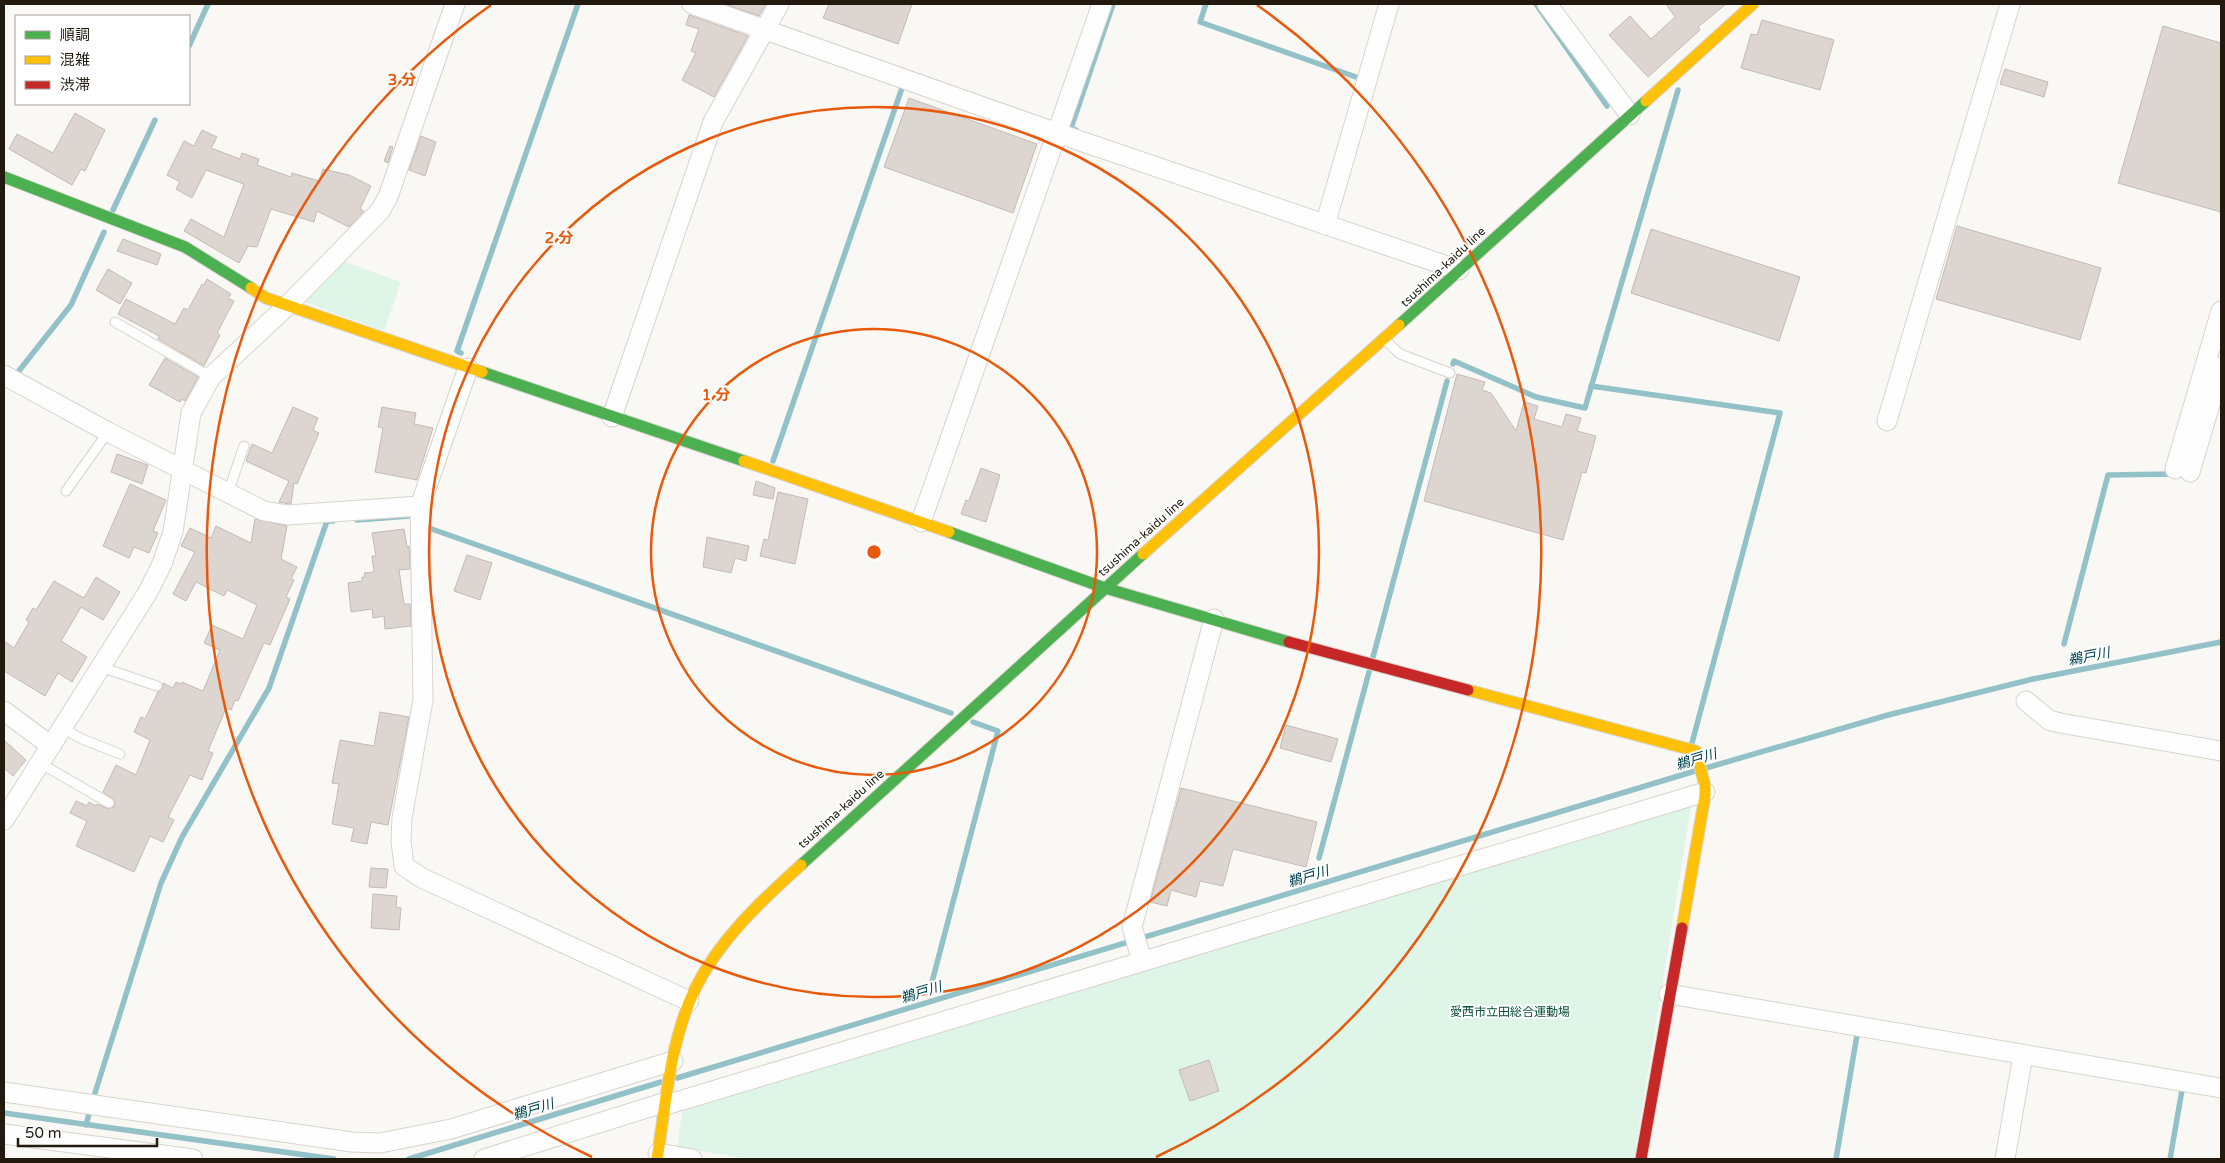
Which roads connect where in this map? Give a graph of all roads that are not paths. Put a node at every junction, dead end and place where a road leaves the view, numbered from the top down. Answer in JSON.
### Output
{"nodes":[{"id":1,"x":455,"y":4,"type":"edge"},
{"id":2,"x":692,"y":4,"type":"edge"},
{"id":3,"x":779,"y":4,"type":"edge"},
{"id":4,"x":1102,"y":4,"type":"edge"},
{"id":5,"x":1389,"y":4,"type":"edge"},
{"id":6,"x":1547,"y":4,"type":"edge"},
{"id":7,"x":1753,"y":4,"type":"edge"},
{"id":8,"x":2010,"y":4,"type":"edge"},
{"id":9,"x":766,"y":30,"type":"junction"},
{"id":10,"x":1630,"y":115,"type":"junction"},
{"id":11,"x":1057,"y":133,"type":"junction"},
{"id":12,"x":4,"y":177,"type":"edge"},
{"id":13,"x":1326,"y":225,"type":"junction"},
{"id":14,"x":1459,"y":270,"type":"junction"},
{"id":15,"x":287,"y":306,"type":"junction"},
{"id":16,"x":2221,"y":310,"type":"edge"},
{"id":17,"x":115,"y":322,"type":"dead end"},
{"id":18,"x":1384,"y":339,"type":"junction"},
{"id":19,"x":2221,"y":366,"type":"edge"},
{"id":20,"x":468,"y":368,"type":"junction"},
{"id":21,"x":1450,"y":373,"type":"dead end"},
{"id":22,"x":4,"y":375,"type":"edge"},
{"id":23,"x":211,"y":377,"type":"junction"},
{"id":24,"x":612,"y":417,"type":"junction"},
{"id":25,"x":1887,"y":421,"type":"dead end"},
{"id":26,"x":108,"y":432,"type":"junction"},
{"id":27,"x":244,"y":446,"type":"dead end"},
{"id":28,"x":182,"y":469,"type":"junction"},
{"id":29,"x":66,"y":491,"type":"dead end"},
{"id":30,"x":228,"y":493,"type":"junction"},
{"id":31,"x":420,"y":506,"type":"junction"},
{"id":32,"x":921,"y":522,"type":"junction"},
{"id":33,"x":1105,"y":588,"type":"junction"},
{"id":34,"x":1214,"y":619,"type":"junction"},
{"id":35,"x":101,"y":667,"type":"junction"},
{"id":36,"x":157,"y":686,"type":"dead end"},
{"id":37,"x":2026,"y":702,"type":"dead end"},
{"id":38,"x":4,"y":711,"type":"edge"},
{"id":39,"x":62,"y":728,"type":"junction"},
{"id":40,"x":51,"y":746,"type":"junction"},
{"id":41,"x":2221,"y":751,"type":"edge"},
{"id":42,"x":120,"y":754,"type":"dead end"},
{"id":43,"x":40,"y":763,"type":"junction"},
{"id":44,"x":1705,"y":789,"type":"junction"},
{"id":45,"x":109,"y":803,"type":"dead end"},
{"id":46,"x":4,"y":820,"type":"edge"},
{"id":47,"x":1141,"y":958,"type":"junction"},
{"id":48,"x":1669,"y":994,"type":"junction"},
{"id":49,"x":690,"y":1002,"type":"junction"},
{"id":50,"x":2023,"y":1055,"type":"junction"},
{"id":51,"x":673,"y":1062,"type":"junction"},
{"id":52,"x":2221,"y":1088,"type":"edge"},
{"id":53,"x":4,"y":1092,"type":"edge"},
{"id":54,"x":667,"y":1101,"type":"junction"},
{"id":55,"x":4,"y":1134,"type":"edge"},
{"id":56,"x":657,"y":1156,"type":"edge"},
{"id":57,"x":193,"y":1159,"type":"edge"},
{"id":58,"x":484,"y":1159,"type":"edge"},
{"id":59,"x":692,"y":1159,"type":"edge"},
{"id":60,"x":1641,"y":1159,"type":"edge"},
{"id":61,"x":2005,"y":1159,"type":"edge"}],
"edges":[{"from":1,"to":15,"type":"street"},
{"from":2,"to":9,"type":"street"},
{"from":3,"to":9,"type":"street"},
{"from":4,"to":11,"type":"street"},
{"from":5,"to":13,"type":"street"},
{"from":6,"to":10,"type":"street"},
{"from":7,"to":10,"type":"street","name":"tsushima-kaidu line"},
{"from":8,"to":25,"type":"street"},
{"from":9,"to":11,"type":"street"},
{"from":9,"to":24,"type":"street"},
{"from":10,"to":14,"type":"street","name":"tsushima-kaidu line"},
{"from":11,"to":13,"type":"street"},
{"from":11,"to":32,"type":"street"},
{"from":12,"to":15,"type":"street"},
{"from":13,"to":14,"type":"street"},
{"from":14,"to":18,"type":"street","name":"tsushima-kaidu line"},
{"from":15,"to":20,"type":"street"},
{"from":15,"to":23,"type":"street"},
{"from":16,"to":19,"type":"street"},
{"from":17,"to":23,"type":"lane"},
{"from":18,"to":21,"type":"lane"},
{"from":18,"to":33,"type":"street","name":"tsushima-kaidu line"},
{"from":20,"to":24,"type":"street"},
{"from":20,"to":31,"type":"street"},
{"from":22,"to":26,"type":"street"},
{"from":23,"to":28,"type":"street"},
{"from":24,"to":32,"type":"street"},
{"from":26,"to":28,"type":"street"},
{"from":26,"to":29,"type":"lane"},
{"from":27,"to":30,"type":"lane"},
{"from":28,"to":30,"type":"street"},
{"from":28,"to":35,"type":"street"},
{"from":30,"to":31,"type":"street"},
{"from":31,"to":49,"type":"street"},
{"from":32,"to":33,"type":"street"},
{"from":33,"to":34,"type":"street"},
{"from":33,"to":49,"type":"street","name":"tsushima-kaidu line"},
{"from":34,"to":44,"type":"street"},
{"from":34,"to":47,"type":"street"},
{"from":35,"to":36,"type":"lane"},
{"from":35,"to":39,"type":"street"},
{"from":37,"to":41,"type":"street"},
{"from":38,"to":40,"type":"street"},
{"from":39,"to":40,"type":"street"},
{"from":39,"to":42,"type":"lane"},
{"from":40,"to":43,"type":"street"},
{"from":43,"to":45,"type":"lane"},
{"from":43,"to":46,"type":"street"},
{"from":44,"to":47,"type":"street"},
{"from":44,"to":48,"type":"street"},
{"from":47,"to":54,"type":"street"},
{"from":48,"to":50,"type":"street"},
{"from":48,"to":60,"type":"street"},
{"from":49,"to":51,"type":"street","name":"tsushima-kaidu line"},
{"from":50,"to":52,"type":"street"},
{"from":50,"to":61,"type":"street"},
{"from":51,"to":53,"type":"street"},
{"from":51,"to":54,"type":"street","name":"tsushima-kaidu line"},
{"from":54,"to":56,"type":"street","name":"tsushima-kaidu line"},
{"from":54,"to":58,"type":"street"},
{"from":55,"to":57,"type":"street"},
{"from":56,"to":59,"type":"street"}]}
